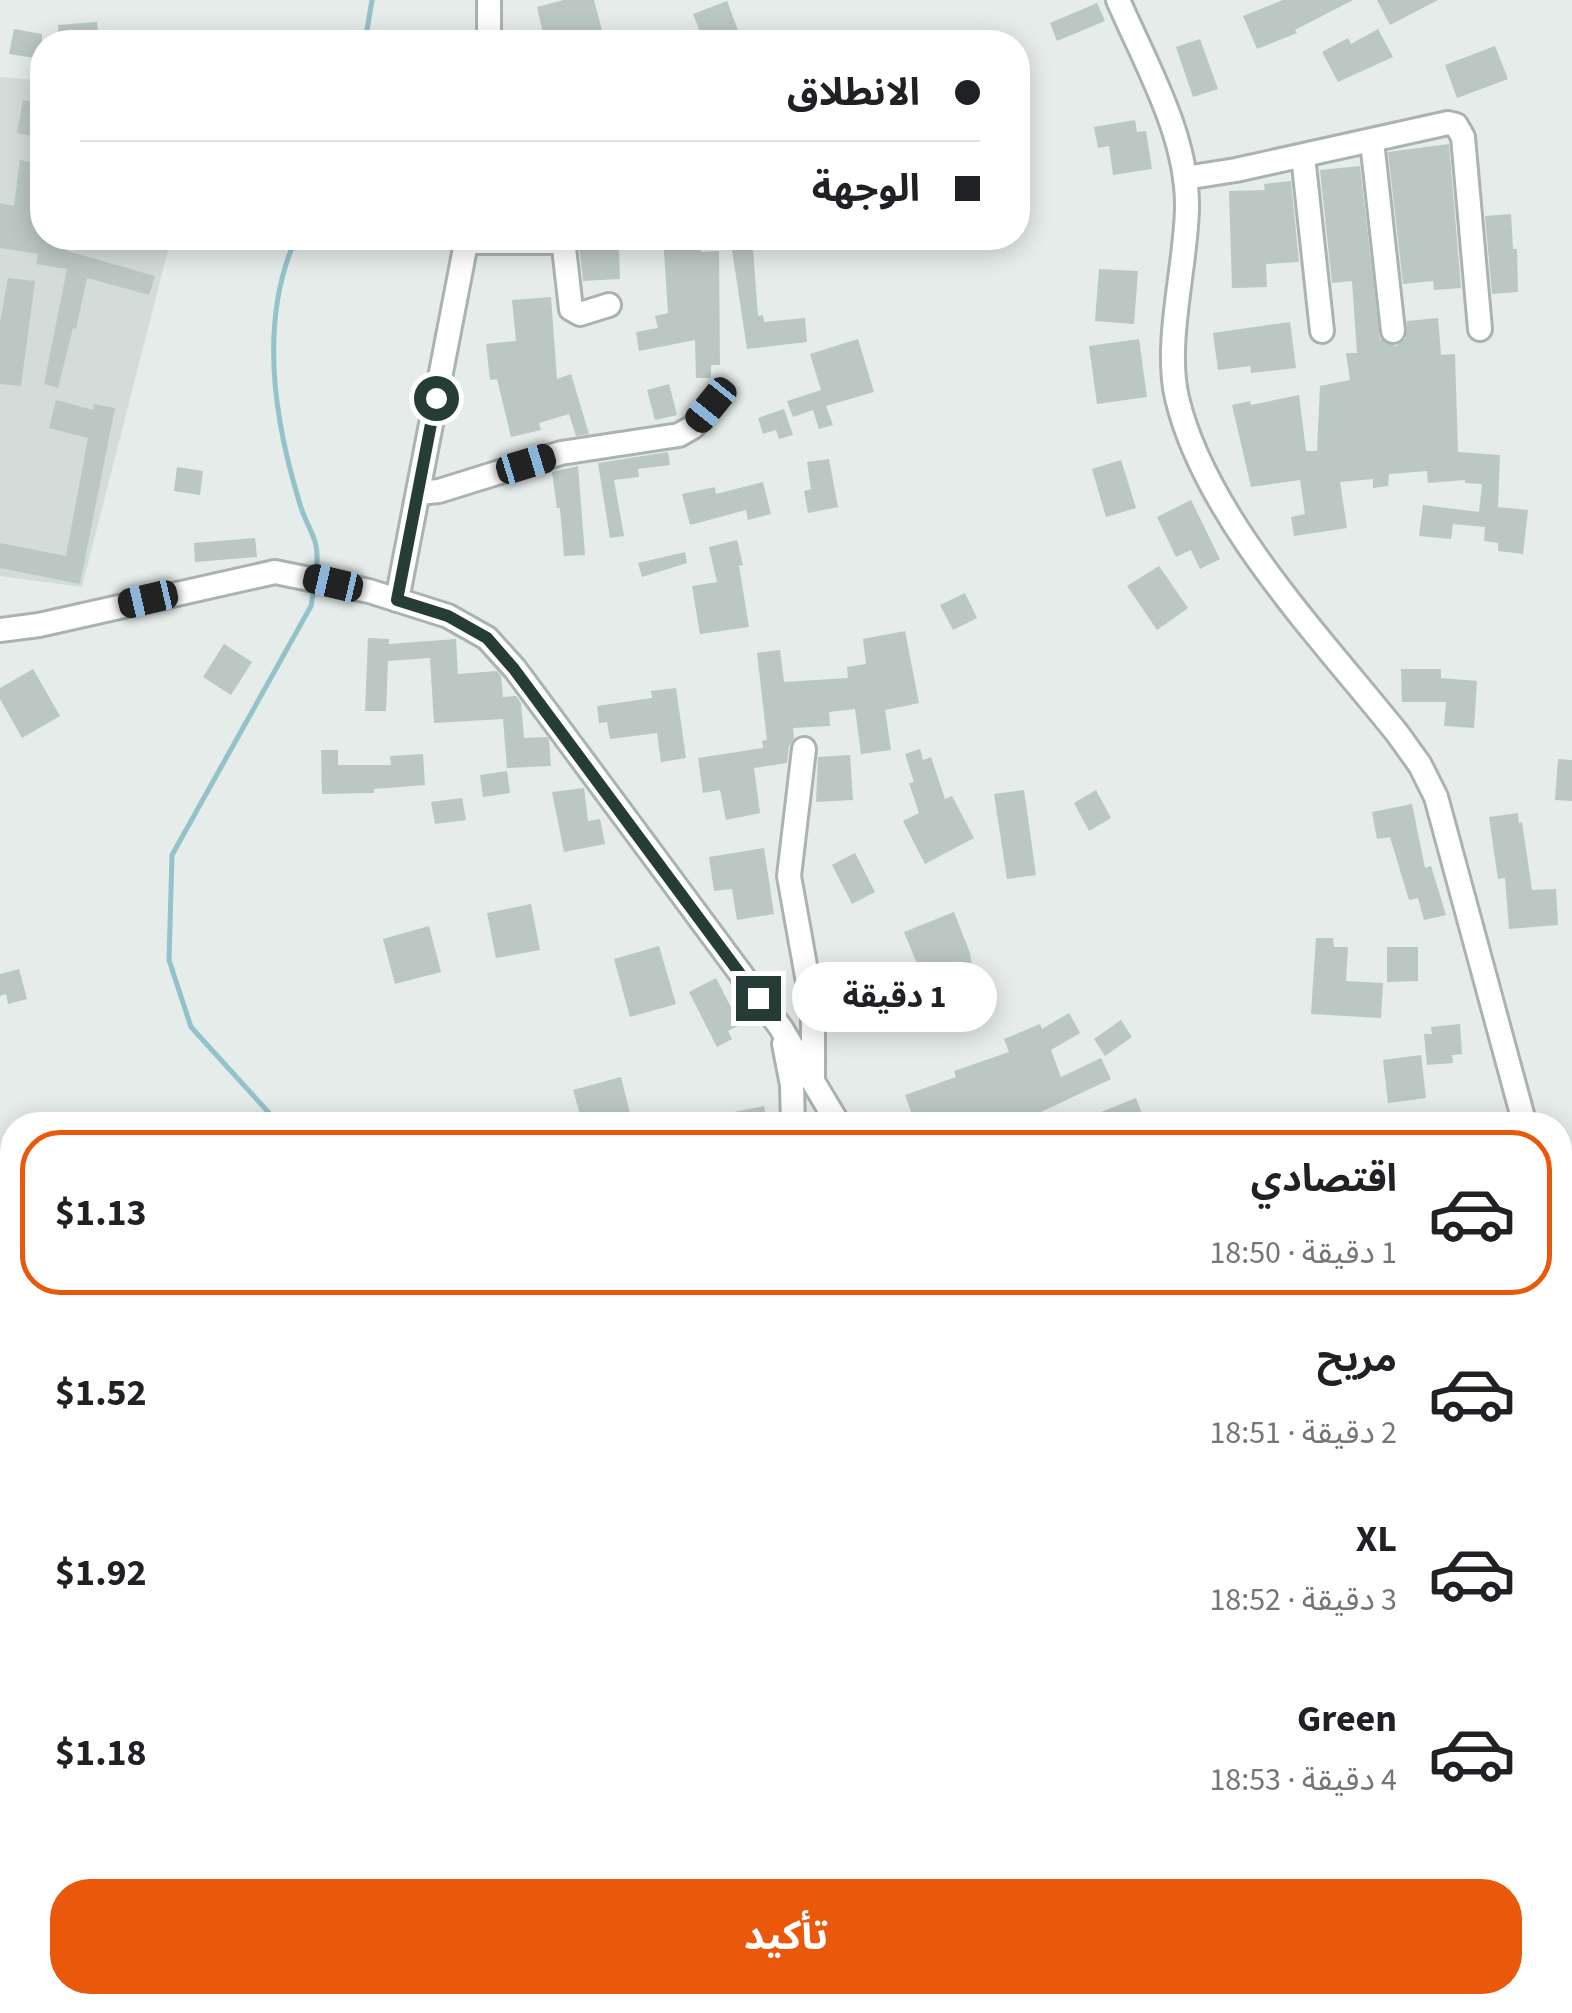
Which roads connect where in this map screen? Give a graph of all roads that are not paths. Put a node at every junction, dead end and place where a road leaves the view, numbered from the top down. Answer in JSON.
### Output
{"nodes":[{"id":1,"x":490,"y":0,"type":"edge"},
{"id":2,"x":1118,"y":0,"type":"edge"},
{"id":3,"x":489,"y":30,"type":"edge"},
{"id":4,"x":1372,"y":142,"type":"junction"},
{"id":5,"x":1303,"y":156,"type":"junction"},
{"id":6,"x":1185,"y":178,"type":"junction"},
{"id":7,"x":465,"y":250,"type":"edge"},
{"id":8,"x":564,"y":250,"type":"edge"},
{"id":9,"x":609,"y":305,"type":"dead end"},
{"id":10,"x":1480,"y":329,"type":"dead end"},
{"id":11,"x":1322,"y":331,"type":"dead end"},
{"id":12,"x":1392,"y":331,"type":"dead end"},
{"id":13,"x":711,"y":405,"type":"dead end"},
{"id":14,"x":418,"y":493,"type":"junction"},
{"id":15,"x":397,"y":600,"type":"junction"},
{"id":16,"x":0,"y":630,"type":"edge"},
{"id":17,"x":804,"y":750,"type":"dead end"},
{"id":18,"x":780,"y":1028,"type":"junction"},
{"id":19,"x":813,"y":1078,"type":"junction"},
{"id":20,"x":793,"y":1112,"type":"edge"},
{"id":21,"x":832,"y":1112,"type":"edge"},
{"id":22,"x":1521,"y":1112,"type":"edge"}],
"edges":[{"from":1,"to":3,"type":"street"},
{"from":2,"to":6,"type":"street"},
{"from":4,"to":5,"type":"street"},
{"from":4,"to":10,"type":"street"},
{"from":4,"to":12,"type":"street"},
{"from":5,"to":6,"type":"street"},
{"from":5,"to":11,"type":"street"},
{"from":6,"to":22,"type":"street"},
{"from":7,"to":14,"type":"street"},
{"from":8,"to":9,"type":"street"},
{"from":13,"to":14,"type":"street"},
{"from":14,"to":15,"type":"street"},
{"from":15,"to":16,"type":"street"},
{"from":15,"to":18,"type":"street"},
{"from":17,"to":19,"type":"street"},
{"from":18,"to":19,"type":"street"},
{"from":18,"to":20,"type":"street"},
{"from":19,"to":21,"type":"street"}]}
